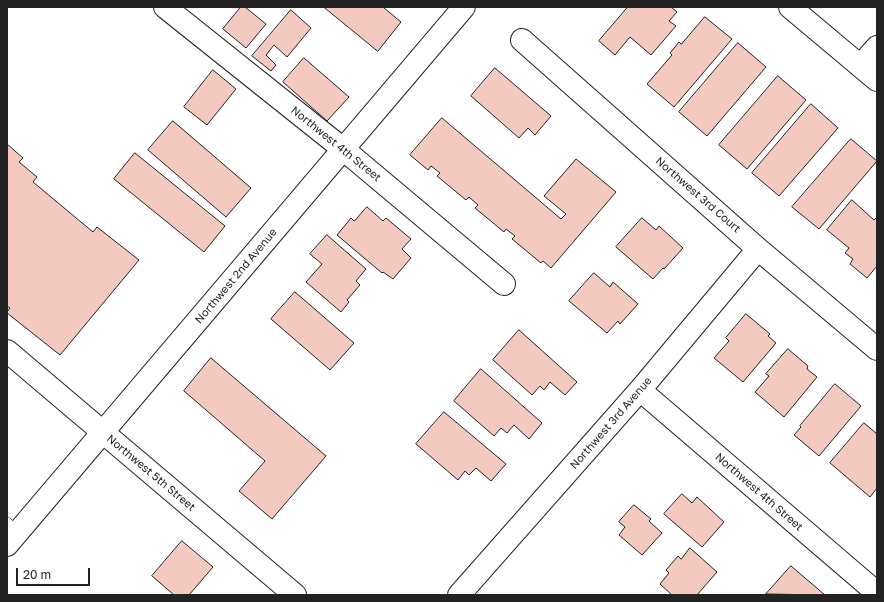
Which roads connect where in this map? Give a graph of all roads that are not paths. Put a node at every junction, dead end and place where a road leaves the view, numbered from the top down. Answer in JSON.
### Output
{"nodes":[{"id":1,"x":165,"y":7,"type":"edge"},
{"id":2,"x":464,"y":7,"type":"edge"},
{"id":3,"x":790,"y":7,"type":"edge"},
{"id":4,"x":522,"y":40,"type":"dead end"},
{"id":5,"x":877,"y":47,"type":"edge"},
{"id":6,"x":860,"y":66,"type":"junction"},
{"id":7,"x":877,"y":80,"type":"edge"},
{"id":8,"x":343,"y":149,"type":"junction"},
{"id":9,"x":758,"y":249,"type":"junction"},
{"id":10,"x":504,"y":284,"type":"dead end"},
{"id":11,"x":877,"y":349,"type":"edge"},
{"id":12,"x":7,"y":351,"type":"edge"},
{"id":13,"x":640,"y":390,"type":"junction"},
{"id":14,"x":104,"y":432,"type":"junction"},
{"id":15,"x":11,"y":534,"type":"edge"},
{"id":16,"x":877,"y":593,"type":"edge"},
{"id":17,"x":295,"y":595,"type":"edge"},
{"id":18,"x":459,"y":595,"type":"edge"}],
"edges":[{"from":1,"to":8,"type":"street","name":"Northwest 4th Street"},
{"from":2,"to":8,"type":"street","name":"Northwest 2nd Avenue"},
{"from":3,"to":6,"type":"street"},
{"from":4,"to":9,"type":"street","name":"Northwest 3rd Court"},
{"from":5,"to":6,"type":"street"},
{"from":6,"to":7,"type":"street"},
{"from":8,"to":10,"type":"street","name":"Northwest 4th Street"},
{"from":8,"to":14,"type":"street","name":"Northwest 2nd Avenue"},
{"from":9,"to":11,"type":"street","name":"Northwest 3rd Court"},
{"from":9,"to":13,"type":"street","name":"Northwest 3rd Avenue"},
{"from":12,"to":14,"type":"street","name":"Northwest 5th Street"},
{"from":13,"to":16,"type":"street","name":"Northwest 4th Street"},
{"from":13,"to":18,"type":"street","name":"Northwest 3rd Avenue"},
{"from":14,"to":15,"type":"street","name":"Northwest 2nd Avenue"},
{"from":14,"to":17,"type":"street","name":"Northwest 5th Street"}]}
